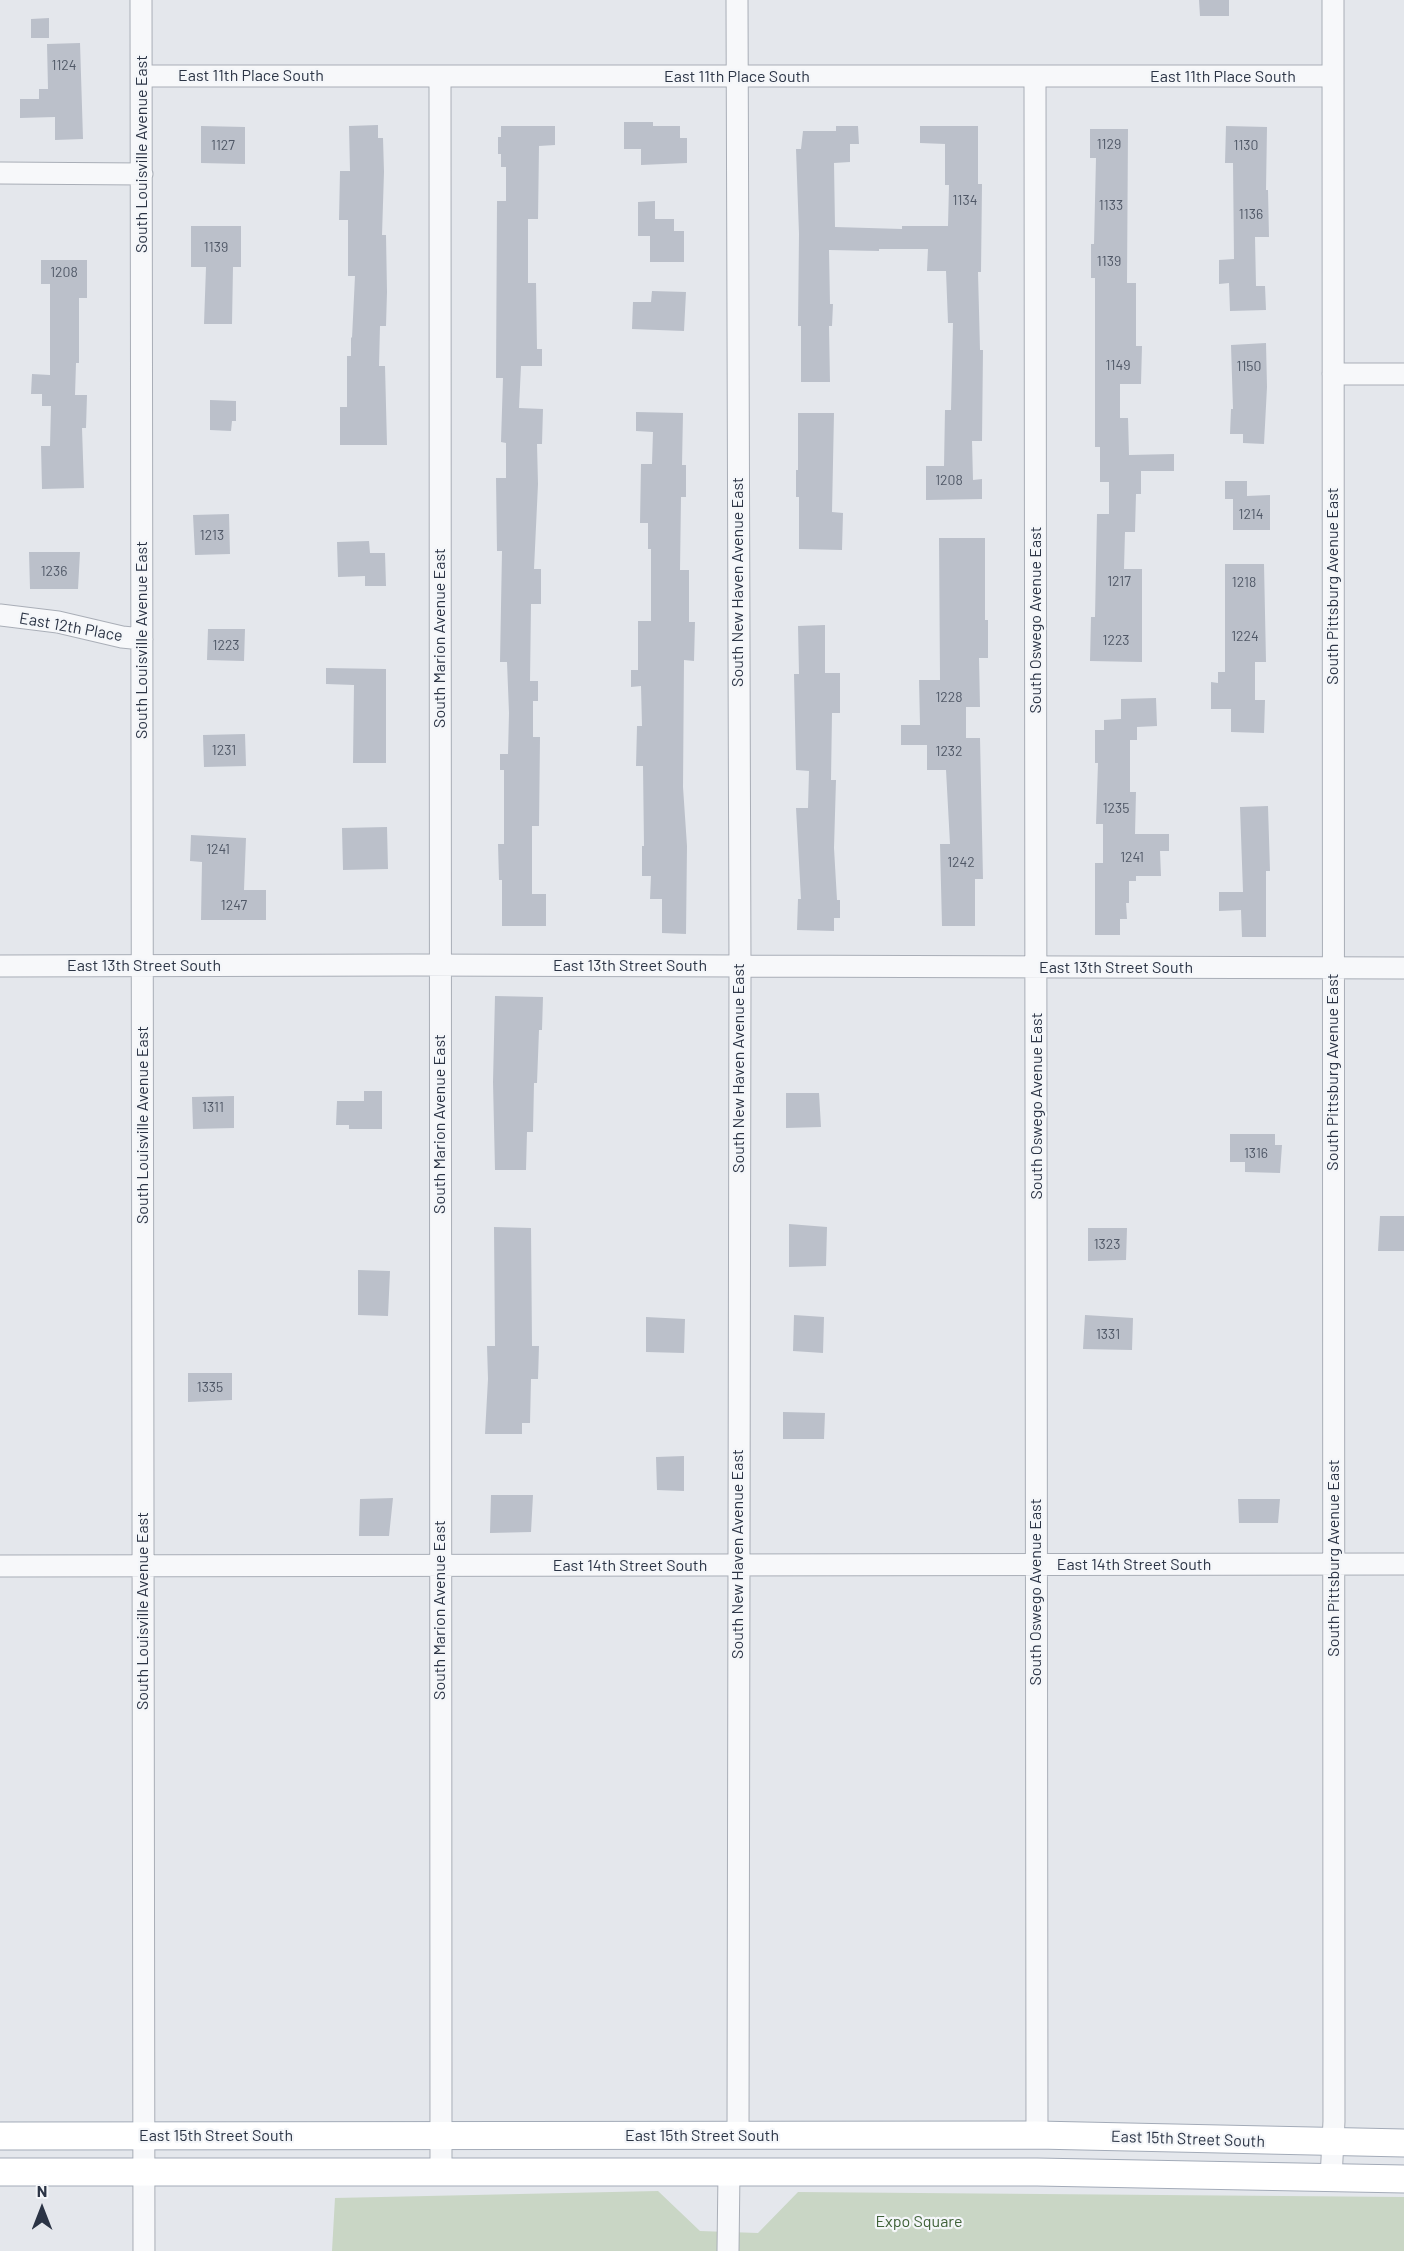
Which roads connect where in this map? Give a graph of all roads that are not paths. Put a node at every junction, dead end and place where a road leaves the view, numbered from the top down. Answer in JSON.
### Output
{"nodes":[{"id":1,"x":141,"y":0,"type":"edge"},
{"id":2,"x":737,"y":0,"type":"edge"},
{"id":3,"x":1333,"y":0,"type":"edge"},
{"id":4,"x":142,"y":76,"type":"junction"},
{"id":5,"x":440,"y":76,"type":"junction"},
{"id":6,"x":737,"y":76,"type":"junction"},
{"id":7,"x":1333,"y":76,"type":"junction"},
{"id":8,"x":1035,"y":77,"type":"junction"},
{"id":9,"x":0,"y":173,"type":"edge"},
{"id":10,"x":142,"y":174,"type":"junction"},
{"id":11,"x":1333,"y":374,"type":"junction"},
{"id":12,"x":1404,"y":374,"type":"edge"},
{"id":13,"x":0,"y":615,"type":"edge"},
{"id":14,"x":142,"y":639,"type":"junction"},
{"id":15,"x":0,"y":966,"type":"edge"},
{"id":16,"x":143,"y":966,"type":"junction"},
{"id":17,"x":440,"y":966,"type":"junction"},
{"id":18,"x":740,"y":966,"type":"junction"},
{"id":19,"x":1037,"y":968,"type":"junction"},
{"id":20,"x":1333,"y":968,"type":"junction"},
{"id":21,"x":1404,"y":968,"type":"edge"},
{"id":22,"x":1404,"y":1564,"type":"edge"},
{"id":23,"x":738,"y":1565,"type":"junction"},
{"id":24,"x":1334,"y":1565,"type":"junction"},
{"id":25,"x":0,"y":1566,"type":"edge"},
{"id":26,"x":142,"y":1566,"type":"junction"},
{"id":27,"x":1036,"y":1566,"type":"junction"},
{"id":28,"x":440,"y":1567,"type":"junction"},
{"id":29,"x":1037,"y":2135,"type":"junction"},
{"id":30,"x":0,"y":2136,"type":"edge"},
{"id":31,"x":143,"y":2136,"type":"junction"},
{"id":32,"x":441,"y":2136,"type":"junction"},
{"id":33,"x":738,"y":2136,"type":"junction"},
{"id":34,"x":1332,"y":2143,"type":"junction"},
{"id":35,"x":1404,"y":2143,"type":"edge"},
{"id":36,"x":441,"y":2171,"type":"junction"},
{"id":37,"x":0,"y":2172,"type":"edge"},
{"id":38,"x":144,"y":2172,"type":"junction"},
{"id":39,"x":729,"y":2172,"type":"junction"},
{"id":40,"x":1037,"y":2172,"type":"junction"},
{"id":41,"x":1331,"y":2178,"type":"junction"},
{"id":42,"x":1404,"y":2179,"type":"edge"},
{"id":43,"x":144,"y":2251,"type":"edge"},
{"id":44,"x":728,"y":2251,"type":"edge"}],
"edges":[{"from":1,"to":4,"type":"street","name":"South Louisville Avenue East"},
{"from":2,"to":6,"type":"street","name":"South New Haven Avenue East"},
{"from":3,"to":7,"type":"street","name":"South Pittsburg Avenue East"},
{"from":4,"to":5,"type":"street","name":"East 11th Place South"},
{"from":4,"to":10,"type":"street","name":"South Louisville Avenue East"},
{"from":5,"to":6,"type":"street","name":"East 11th Place South"},
{"from":5,"to":17,"type":"street","name":"South Marion Avenue East"},
{"from":6,"to":8,"type":"street","name":"East 11th Place South"},
{"from":6,"to":18,"type":"street","name":"South New Haven Avenue East"},
{"from":7,"to":8,"type":"street","name":"East 11th Place South"},
{"from":7,"to":11,"type":"street","name":"South Pittsburg Avenue East"},
{"from":8,"to":19,"type":"street","name":"South Oswego Avenue East"},
{"from":9,"to":10,"type":"street"},
{"from":10,"to":14,"type":"street","name":"South Louisville Avenue East"},
{"from":11,"to":12,"type":"street"},
{"from":11,"to":20,"type":"street","name":"South Pittsburg Avenue East"},
{"from":13,"to":14,"type":"street","name":"East 12th Place"},
{"from":14,"to":16,"type":"street","name":"South Louisville Avenue East"},
{"from":15,"to":16,"type":"street","name":"East 13th Street South"},
{"from":16,"to":17,"type":"street","name":"East 13th Street South"},
{"from":16,"to":26,"type":"street","name":"South Louisville Avenue East"},
{"from":17,"to":18,"type":"street","name":"East 13th Street South"},
{"from":17,"to":28,"type":"street","name":"South Marion Avenue East"},
{"from":18,"to":19,"type":"street","name":"East 13th Street South"},
{"from":18,"to":23,"type":"street","name":"South New Haven Avenue East"},
{"from":19,"to":20,"type":"street","name":"East 13th Street South"},
{"from":19,"to":27,"type":"street","name":"South Oswego Avenue East"},
{"from":20,"to":21,"type":"street","name":"East 13th Street South"},
{"from":20,"to":24,"type":"street","name":"South Pittsburg Avenue East"},
{"from":22,"to":24,"type":"street","name":"East 14th Street South"},
{"from":23,"to":27,"type":"street","name":"East 14th Street South"},
{"from":23,"to":28,"type":"street","name":"East 14th Street South"},
{"from":23,"to":33,"type":"street","name":"South New Haven Avenue East"},
{"from":24,"to":27,"type":"street","name":"East 14th Street South"},
{"from":24,"to":34,"type":"street","name":"South Pittsburg Avenue East"},
{"from":25,"to":26,"type":"street","name":"East 14th Street South"},
{"from":26,"to":28,"type":"street","name":"East 14th Street South"},
{"from":26,"to":31,"type":"street","name":"South Louisville Avenue East"},
{"from":27,"to":29,"type":"street","name":"South Oswego Avenue East"},
{"from":28,"to":32,"type":"street","name":"South Marion Avenue East"},
{"from":29,"to":33,"type":"main road","name":"East 15th Street South"},
{"from":29,"to":34,"type":"main road","name":"East 15th Street South"},
{"from":29,"to":40,"type":"main road"},
{"from":30,"to":31,"type":"main road","name":"East 15th Street South"},
{"from":31,"to":32,"type":"main road","name":"East 15th Street South"},
{"from":31,"to":38,"type":"street","name":"South Louisville Avenue East"},
{"from":32,"to":33,"type":"main road","name":"East 15th Street South"},
{"from":32,"to":36,"type":"street","name":"South Marion Avenue East"},
{"from":33,"to":39,"type":"main road"},
{"from":34,"to":35,"type":"main road","name":"East 15th Street South"},
{"from":34,"to":41,"type":"street","name":"South Pittsburg Avenue East"},
{"from":36,"to":38,"type":"main road"},
{"from":36,"to":39,"type":"main road"},
{"from":37,"to":38,"type":"main road"},
{"from":38,"to":43,"type":"street","name":"South Louisville Avenue East"},
{"from":39,"to":40,"type":"main road"},
{"from":39,"to":44,"type":"street"},
{"from":40,"to":41,"type":"main road"},
{"from":41,"to":42,"type":"main road"}]}
